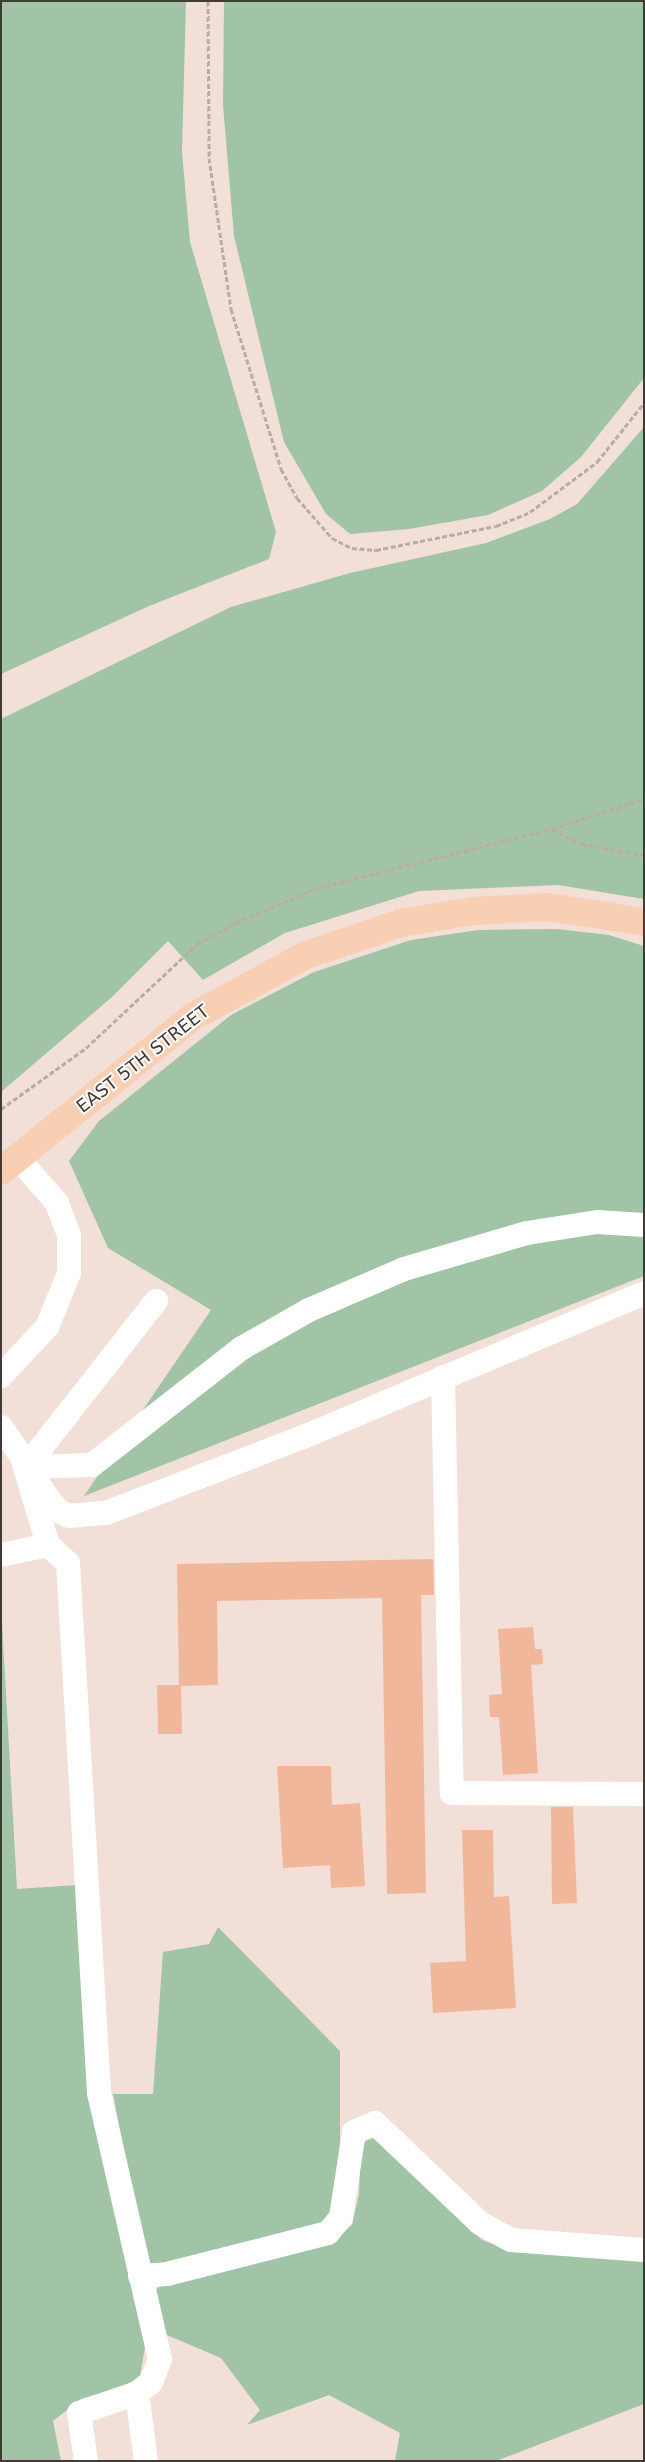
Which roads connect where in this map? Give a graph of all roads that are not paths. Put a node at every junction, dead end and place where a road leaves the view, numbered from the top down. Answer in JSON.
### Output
{"nodes":[{"id":1,"x":644,"y":922,"type":"edge"},
{"id":2,"x":10,"y":1164,"type":"edge"},
{"id":3,"x":644,"y":1225,"type":"edge"},
{"id":4,"x":644,"y":1293,"type":"edge"},
{"id":5,"x":156,"y":1301,"type":"dead end"},
{"id":6,"x":1,"y":1376,"type":"edge"},
{"id":7,"x":443,"y":1376,"type":"junction"},
{"id":8,"x":1,"y":1427,"type":"edge"},
{"id":9,"x":26,"y":1468,"type":"junction"},
{"id":10,"x":48,"y":1544,"type":"junction"},
{"id":11,"x":1,"y":1555,"type":"edge"},
{"id":12,"x":644,"y":1794,"type":"edge"},
{"id":13,"x":644,"y":2250,"type":"edge"},
{"id":14,"x":140,"y":2276,"type":"junction"},
{"id":15,"x":137,"y":2393,"type":"junction"},
{"id":16,"x":86,"y":2461,"type":"edge"},
{"id":17,"x":146,"y":2461,"type":"edge"}],
"edges":[{"from":1,"to":2,"type":"main road","name":"EAST 5TH STREET"},
{"from":2,"to":6,"type":"street"},
{"from":3,"to":9,"type":"street"},
{"from":4,"to":7,"type":"street"},
{"from":5,"to":9,"type":"street"},
{"from":7,"to":9,"type":"street"},
{"from":7,"to":12,"type":"street"},
{"from":8,"to":9,"type":"street"},
{"from":9,"to":10,"type":"street"},
{"from":10,"to":11,"type":"street"},
{"from":10,"to":14,"type":"street"},
{"from":13,"to":14,"type":"street"},
{"from":14,"to":15,"type":"street"},
{"from":15,"to":16,"type":"street"},
{"from":15,"to":17,"type":"street"}]}
